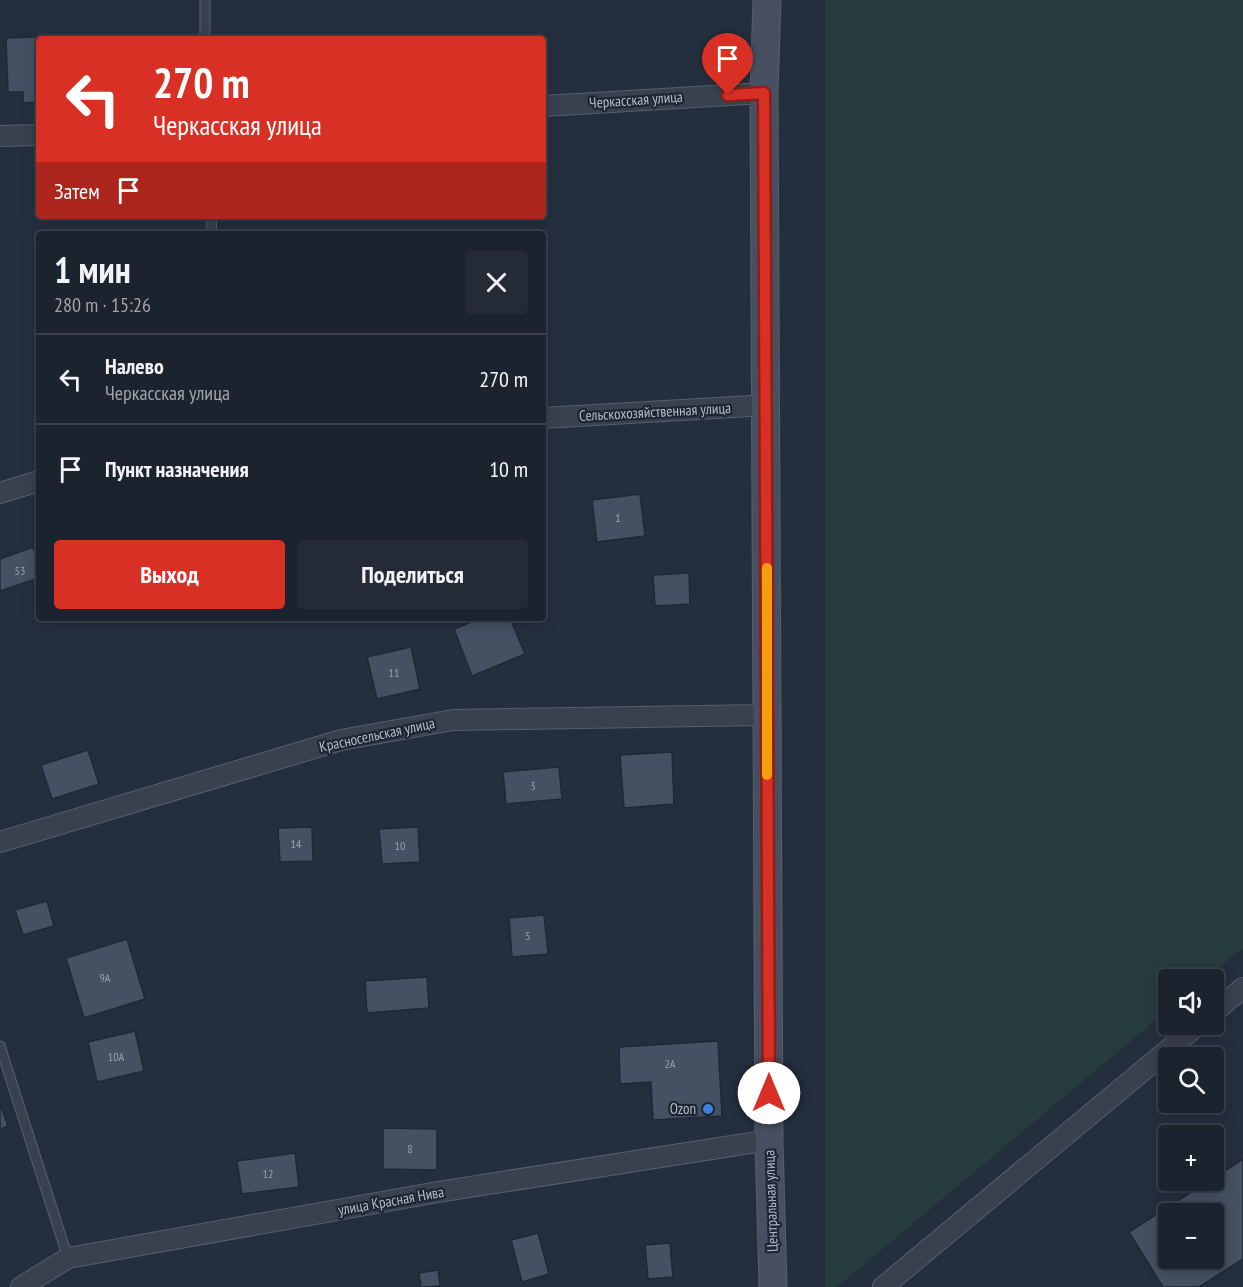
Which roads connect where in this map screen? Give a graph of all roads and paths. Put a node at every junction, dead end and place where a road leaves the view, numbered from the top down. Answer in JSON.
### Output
{"nodes":[{"id":1,"x":205,"y":0,"type":"edge"},
{"id":2,"x":767,"y":0,"type":"edge"},
{"id":3,"x":205,"y":36,"type":"edge"},
{"id":4,"x":764,"y":93,"type":"junction"},
{"id":5,"x":546,"y":106,"type":"edge"},
{"id":6,"x":36,"y":135,"type":"edge"},
{"id":7,"x":0,"y":136,"type":"edge"},
{"id":8,"x":767,"y":405,"type":"junction"},
{"id":9,"x":546,"y":418,"type":"edge"},
{"id":10,"x":36,"y":482,"type":"edge"},
{"id":11,"x":0,"y":493,"type":"edge"},
{"id":12,"x":767,"y":715,"type":"junction"},
{"id":13,"x":0,"y":842,"type":"edge"},
{"id":14,"x":1243,"y":988,"type":"edge"},
{"id":15,"x":1224,"y":1004,"type":"edge"},
{"id":16,"x":1186,"y":1035,"type":"edge"},
{"id":17,"x":0,"y":1046,"type":"edge"},
{"id":18,"x":769,"y":1140,"type":"junction"},
{"id":19,"x":68,"y":1258,"type":"junction"},
{"id":20,"x":21,"y":1287,"type":"edge"},
{"id":21,"x":773,"y":1287,"type":"edge"},
{"id":22,"x":883,"y":1287,"type":"edge"}],
"edges":[{"from":1,"to":3,"type":"lane"},
{"from":2,"to":4,"type":"street","name":"Центральная улица"},
{"from":4,"to":5,"type":"street","name":"Черкасская улица"},
{"from":4,"to":8,"type":"street","name":"Центральная улица"},
{"from":6,"to":7,"type":"street"},
{"from":8,"to":9,"type":"street","name":"Сельскохозяйственная улица"},
{"from":8,"to":12,"type":"street","name":"Центральная улица"},
{"from":10,"to":11,"type":"street"},
{"from":12,"to":13,"type":"street","name":"Красносельская улица"},
{"from":12,"to":18,"type":"street","name":"Центральная улица"},
{"from":14,"to":15,"type":"street"},
{"from":16,"to":22,"type":"street"},
{"from":17,"to":19,"type":"lane"},
{"from":18,"to":19,"type":"street","name":"улица Красная Нива"},
{"from":18,"to":21,"type":"street","name":"Центральная улица"},
{"from":19,"to":20,"type":"street","name":"улица Красная Нива"}]}
